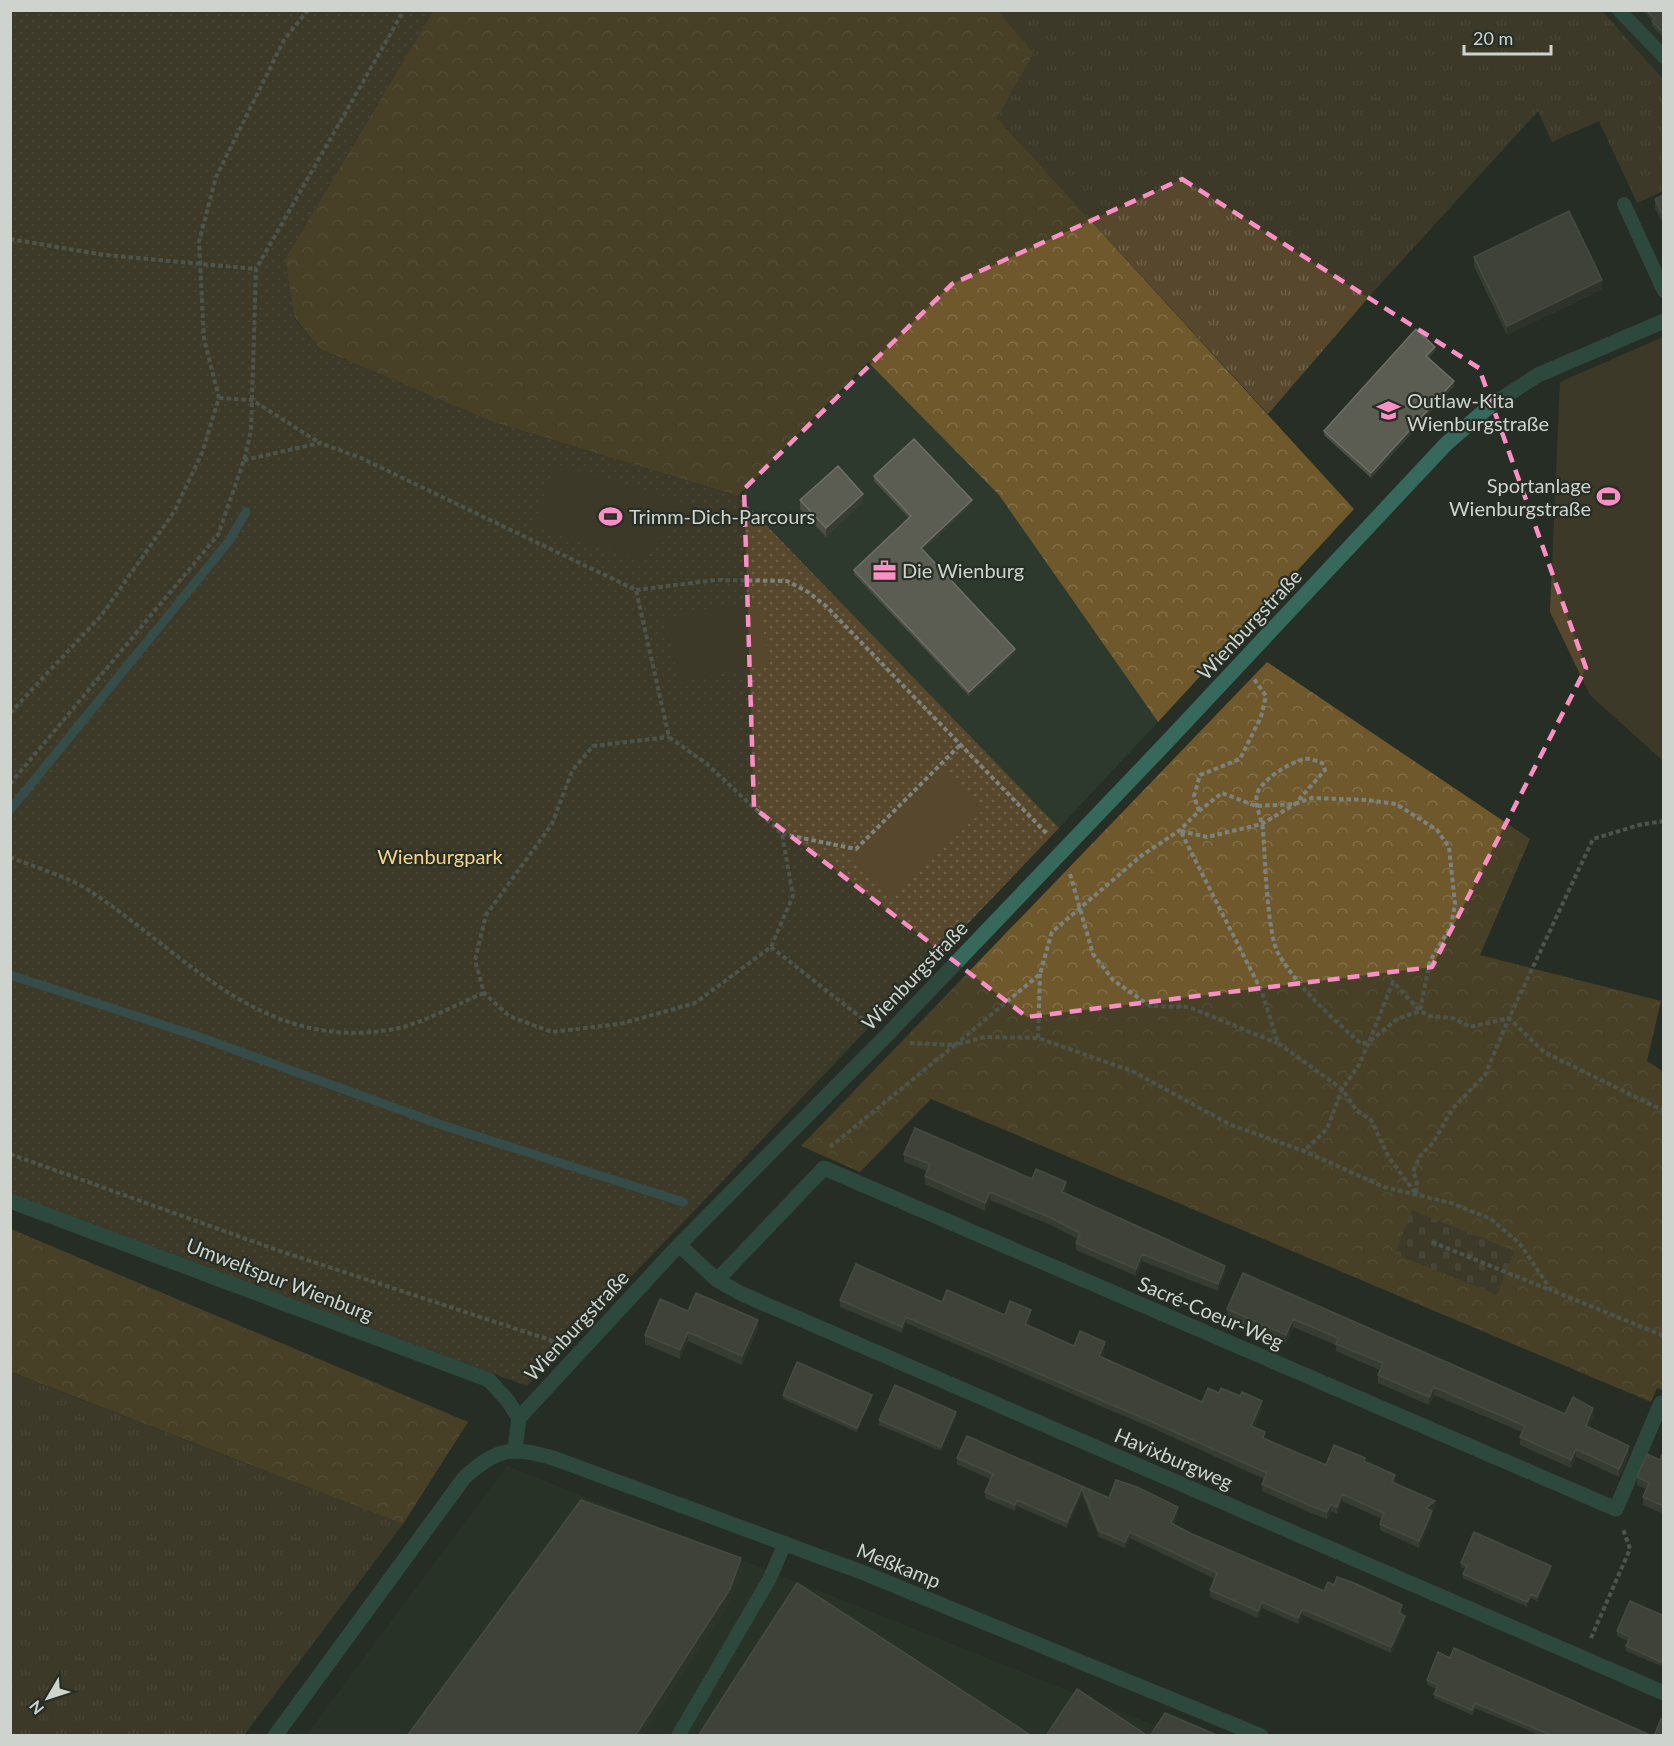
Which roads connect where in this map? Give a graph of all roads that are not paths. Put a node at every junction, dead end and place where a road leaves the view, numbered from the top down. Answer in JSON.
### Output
{"nodes":[{"id":1,"x":1619,"y":10,"type":"edge"},
{"id":2,"x":1664,"y":57,"type":"edge"},
{"id":3,"x":1624,"y":204,"type":"dead end"},
{"id":4,"x":1664,"y":291,"type":"edge"},
{"id":5,"x":1664,"y":321,"type":"edge"},
{"id":6,"x":10,"y":1201,"type":"edge"},
{"id":7,"x":679,"y":1245,"type":"junction"},
{"id":8,"x":717,"y":1280,"type":"junction"},
{"id":9,"x":1664,"y":1404,"type":"edge"},
{"id":10,"x":519,"y":1418,"type":"junction"},
{"id":11,"x":515,"y":1449,"type":"junction"},
{"id":12,"x":785,"y":1544,"type":"junction"},
{"id":13,"x":1664,"y":1693,"type":"edge"},
{"id":14,"x":275,"y":1736,"type":"edge"},
{"id":15,"x":678,"y":1736,"type":"edge"},
{"id":16,"x":1261,"y":1736,"type":"edge"}],
"edges":[{"from":1,"to":2,"type":"lane"},
{"from":3,"to":4,"type":"lane"},
{"from":5,"to":7,"type":"street","name":"Wienburgstraße"},
{"from":6,"to":10,"type":"street","name":"Umweltspur Wienburg"},
{"from":7,"to":8,"type":"street","name":"Havixburgweg"},
{"from":7,"to":10,"type":"street","name":"Wienburgstraße"},
{"from":8,"to":9,"type":"street","name":"Sacré-Coeur-Weg"},
{"from":8,"to":13,"type":"street","name":"Havixburgweg"},
{"from":10,"to":11,"type":"street"},
{"from":11,"to":12,"type":"street","name":"Meßkamp"},
{"from":11,"to":14,"type":"street"},
{"from":12,"to":15,"type":"lane"},
{"from":12,"to":16,"type":"street","name":"Meßkamp"}]}
